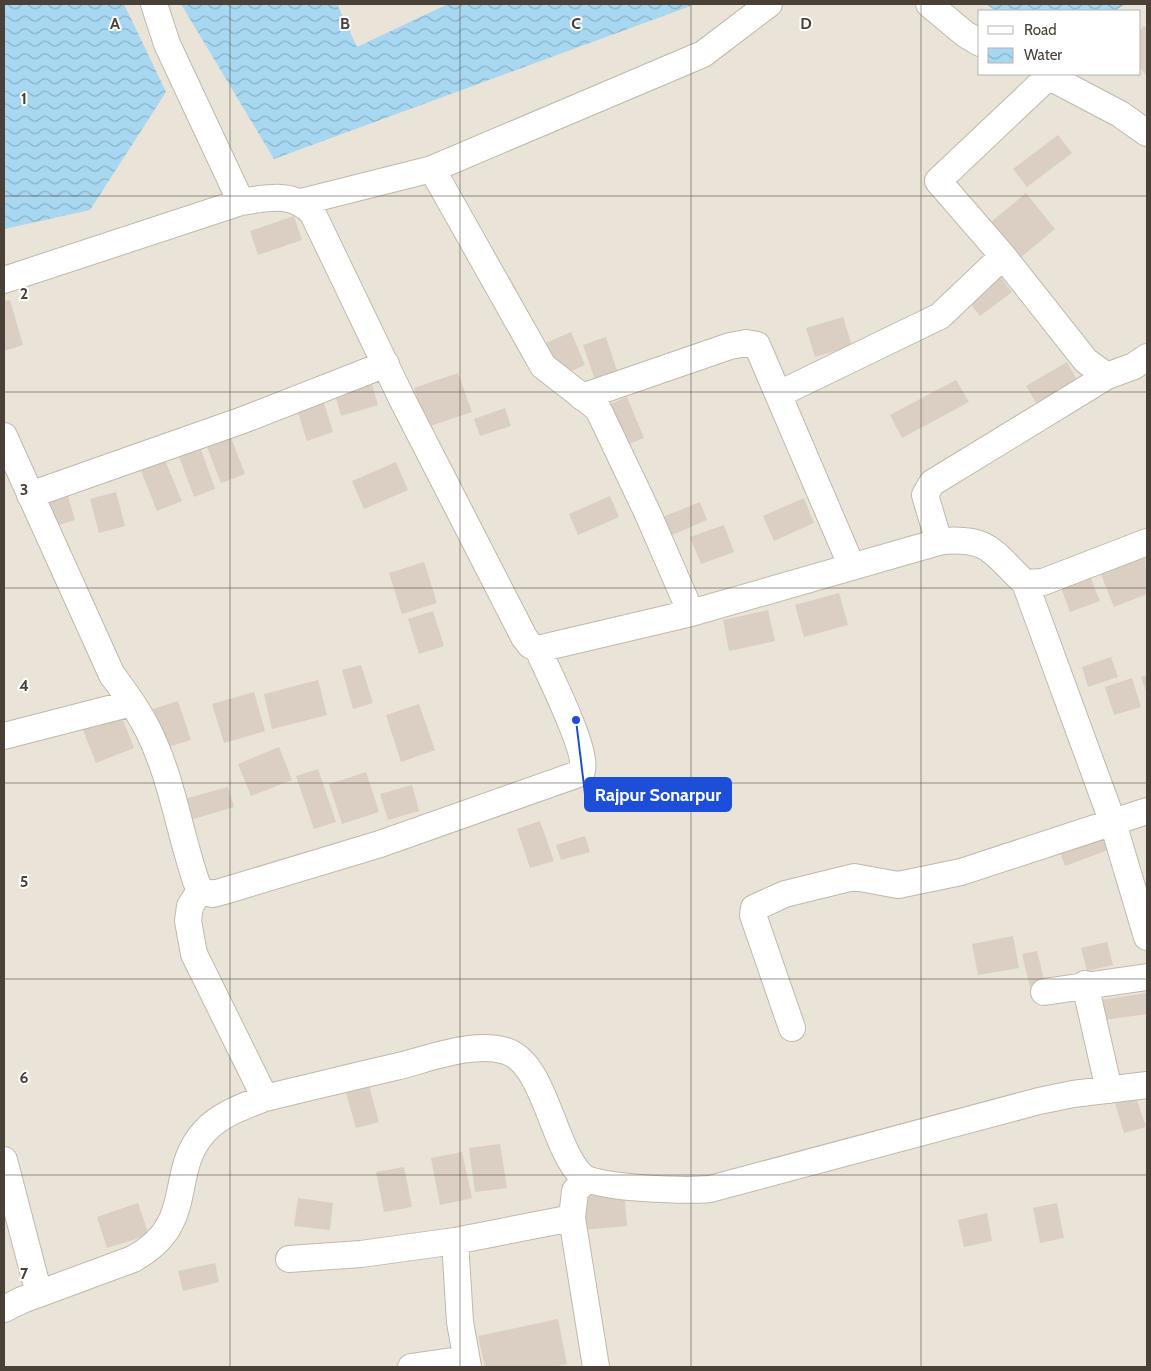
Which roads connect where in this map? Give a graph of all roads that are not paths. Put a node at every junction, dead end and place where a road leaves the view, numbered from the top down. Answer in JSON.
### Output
{"nodes":[{"id":1,"x":154,"y":4,"type":"edge"},
{"id":2,"x":769,"y":4,"type":"edge"},
{"id":3,"x":929,"y":4,"type":"edge"},
{"id":4,"x":978,"y":42,"type":"edge"},
{"id":5,"x":1046,"y":75,"type":"edge"},
{"id":6,"x":1147,"y":133,"type":"edge"},
{"id":7,"x":432,"y":169,"type":"junction"},
{"id":8,"x":242,"y":202,"type":"junction"},
{"id":9,"x":301,"y":202,"type":"junction"},
{"id":10,"x":1003,"y":256,"type":"junction"},
{"id":11,"x":4,"y":280,"type":"edge"},
{"id":12,"x":1147,"y":357,"type":"edge"},
{"id":13,"x":386,"y":364,"type":"junction"},
{"id":14,"x":1107,"y":376,"type":"junction"},
{"id":15,"x":779,"y":394,"type":"junction"},
{"id":16,"x":582,"y":397,"type":"junction"},
{"id":17,"x":4,"y":436,"type":"edge"},
{"id":18,"x":30,"y":495,"type":"junction"},
{"id":19,"x":939,"y":542,"type":"junction"},
{"id":20,"x":1147,"y":542,"type":"edge"},
{"id":21,"x":852,"y":567,"type":"junction"},
{"id":22,"x":1025,"y":582,"type":"junction"},
{"id":23,"x":691,"y":613,"type":"junction"},
{"id":24,"x":538,"y":649,"type":"junction"},
{"id":25,"x":132,"y":702,"type":"junction"},
{"id":26,"x":4,"y":736,"type":"edge"},
{"id":27,"x":1147,"y":812,"type":"edge"},
{"id":28,"x":1113,"y":823,"type":"junction"},
{"id":29,"x":200,"y":891,"type":"junction"},
{"id":30,"x":1147,"y":936,"type":"edge"},
{"id":31,"x":1147,"y":977,"type":"edge"},
{"id":32,"x":1085,"y":984,"type":"junction"},
{"id":33,"x":1044,"y":992,"type":"dead end"},
{"id":34,"x":792,"y":1028,"type":"dead end"},
{"id":35,"x":1147,"y":1085,"type":"edge"},
{"id":36,"x":1109,"y":1090,"type":"junction"},
{"id":37,"x":265,"y":1098,"type":"junction"},
{"id":38,"x":4,"y":1160,"type":"edge"},
{"id":39,"x":587,"y":1179,"type":"junction"},
{"id":40,"x":572,"y":1218,"type":"junction"},
{"id":41,"x":456,"y":1241,"type":"junction"},
{"id":42,"x":289,"y":1259,"type":"dead end"},
{"id":43,"x":39,"y":1294,"type":"junction"},
{"id":44,"x":4,"y":1310,"type":"edge"},
{"id":45,"x":467,"y":1363,"type":"edge"},
{"id":46,"x":411,"y":1367,"type":"edge"},
{"id":47,"x":596,"y":1367,"type":"edge"}],
"edges":[{"from":1,"to":8,"type":"street"},
{"from":2,"to":7,"type":"street"},
{"from":3,"to":4,"type":"street"},
{"from":5,"to":6,"type":"street"},
{"from":5,"to":10,"type":"street"},
{"from":7,"to":9,"type":"street"},
{"from":7,"to":16,"type":"street"},
{"from":8,"to":9,"type":"street"},
{"from":8,"to":11,"type":"street"},
{"from":9,"to":13,"type":"street"},
{"from":10,"to":14,"type":"street"},
{"from":10,"to":15,"type":"street"},
{"from":12,"to":14,"type":"street"},
{"from":13,"to":18,"type":"street"},
{"from":13,"to":24,"type":"street"},
{"from":14,"to":19,"type":"street"},
{"from":15,"to":16,"type":"street"},
{"from":15,"to":21,"type":"street"},
{"from":16,"to":23,"type":"street"},
{"from":17,"to":18,"type":"street"},
{"from":18,"to":25,"type":"street"},
{"from":19,"to":21,"type":"street"},
{"from":19,"to":22,"type":"street"},
{"from":20,"to":22,"type":"street"},
{"from":21,"to":23,"type":"street"},
{"from":22,"to":28,"type":"street"},
{"from":23,"to":24,"type":"street"},
{"from":24,"to":29,"type":"street"},
{"from":25,"to":26,"type":"street"},
{"from":25,"to":29,"type":"street"},
{"from":27,"to":28,"type":"street"},
{"from":28,"to":30,"type":"street"},
{"from":28,"to":34,"type":"street"},
{"from":29,"to":37,"type":"street"},
{"from":31,"to":32,"type":"street"},
{"from":32,"to":33,"type":"street"},
{"from":32,"to":36,"type":"street"},
{"from":35,"to":36,"type":"street"},
{"from":36,"to":39,"type":"street"},
{"from":37,"to":39,"type":"street"},
{"from":37,"to":43,"type":"street"},
{"from":38,"to":43,"type":"street"},
{"from":39,"to":40,"type":"street"},
{"from":40,"to":41,"type":"street"},
{"from":40,"to":47,"type":"street"},
{"from":41,"to":42,"type":"street"},
{"from":41,"to":45,"type":"street"},
{"from":43,"to":44,"type":"street"},
{"from":45,"to":46,"type":"street"}]}
